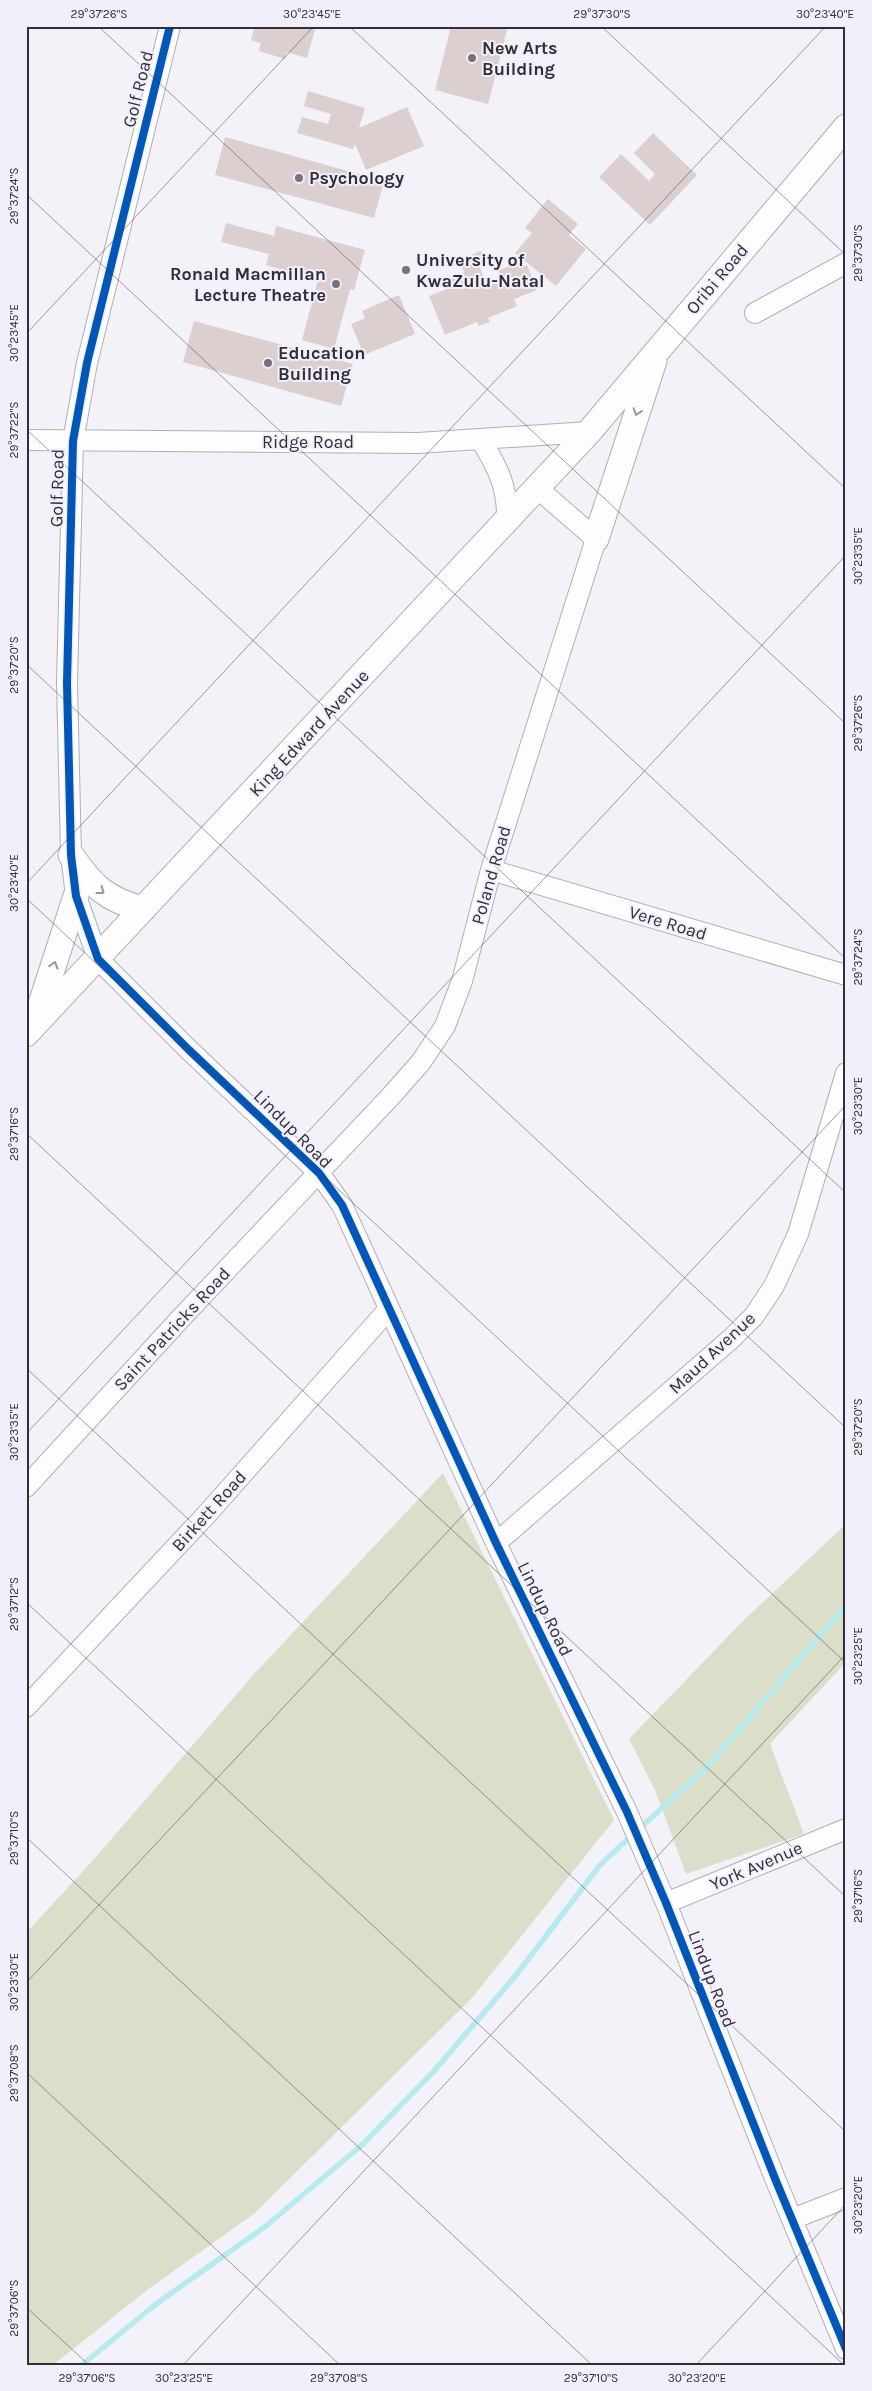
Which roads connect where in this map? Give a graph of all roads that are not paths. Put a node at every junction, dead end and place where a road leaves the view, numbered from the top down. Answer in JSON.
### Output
{"nodes":[{"id":1,"x":170,"y":26,"type":"edge"},
{"id":2,"x":846,"y":127,"type":"edge"},
{"id":3,"x":846,"y":263,"type":"edge"},
{"id":4,"x":755,"y":313,"type":"dead end"},
{"id":5,"x":658,"y":349,"type":"junction"},
{"id":6,"x":589,"y":432,"type":"junction"},
{"id":7,"x":26,"y":440,"type":"edge"},
{"id":8,"x":481,"y":440,"type":"junction"},
{"id":9,"x":73,"y":441,"type":"junction"},
{"id":10,"x":537,"y":488,"type":"junction"},
{"id":11,"x":507,"y":521,"type":"junction"},
{"id":12,"x":596,"y":539,"type":"junction"},
{"id":13,"x":71,"y":855,"type":"junction"},
{"id":14,"x":490,"y":870,"type":"junction"},
{"id":15,"x":76,"y":896,"type":"junction"},
{"id":16,"x":143,"y":909,"type":"junction"},
{"id":17,"x":98,"y":958,"type":"junction"},
{"id":18,"x":846,"y":975,"type":"edge"},
{"id":19,"x":29,"y":1031,"type":"edge"},
{"id":20,"x":846,"y":1073,"type":"edge"},
{"id":21,"x":319,"y":1173,"type":"junction"},
{"id":22,"x":388,"y":1310,"type":"junction"},
{"id":23,"x":26,"y":1487,"type":"edge"},
{"id":24,"x":496,"y":1543,"type":"junction"},
{"id":25,"x":26,"y":1707,"type":"edge"},
{"id":26,"x":846,"y":1829,"type":"edge"},
{"id":27,"x":666,"y":1903,"type":"junction"},
{"id":28,"x":846,"y":2198,"type":"edge"},
{"id":29,"x":792,"y":2219,"type":"junction"},
{"id":30,"x":846,"y":2350,"type":"edge"}],
"edges":[{"from":1,"to":9,"type":"street","name":"Golf Road"},
{"from":2,"to":5,"type":"street","name":"Oribi Road"},
{"from":3,"to":4,"type":"street"},
{"from":5,"to":6,"type":"street","name":"Oribi Road"},
{"from":5,"to":12,"type":"street","one_way":true},
{"from":6,"to":8,"type":"street","name":"Ridge Road"},
{"from":6,"to":10,"type":"street","name":"King Edward Avenue"},
{"from":7,"to":9,"type":"street","name":"Ridge Road"},
{"from":8,"to":9,"type":"street","name":"Ridge Road"},
{"from":8,"to":11,"type":"street"},
{"from":9,"to":13,"type":"street","name":"Golf Road"},
{"from":10,"to":11,"type":"street","name":"King Edward Avenue"},
{"from":10,"to":12,"type":"street"},
{"from":11,"to":16,"type":"street","name":"King Edward Avenue"},
{"from":12,"to":14,"type":"street","name":"Poland Road"},
{"from":13,"to":15,"type":"street","name":"Golf Road"},
{"from":13,"to":16,"type":"street","one_way":true},
{"from":14,"to":18,"type":"street","name":"Vere Road"},
{"from":14,"to":21,"type":"street","name":"Poland Road"},
{"from":15,"to":17,"type":"street","name":"Golf Road"},
{"from":19,"to":15,"type":"street","one_way":true},
{"from":16,"to":17,"type":"street","name":"King Edward Avenue"},
{"from":17,"to":19,"type":"street","name":"King Edward Avenue"},
{"from":17,"to":21,"type":"street","name":"Lindup Road"},
{"from":20,"to":24,"type":"street","name":"Maud Avenue"},
{"from":21,"to":22,"type":"street","name":"Lindup Road"},
{"from":21,"to":23,"type":"street","name":"Saint Patricks Road"},
{"from":22,"to":24,"type":"street","name":"Lindup Road"},
{"from":22,"to":25,"type":"street","name":"Birkett Road"},
{"from":24,"to":27,"type":"street","name":"Lindup Road"},
{"from":26,"to":27,"type":"street","name":"York Avenue"},
{"from":27,"to":29,"type":"street","name":"Lindup Road"},
{"from":28,"to":29,"type":"street"},
{"from":29,"to":30,"type":"street","name":"Lindup Road"}]}
